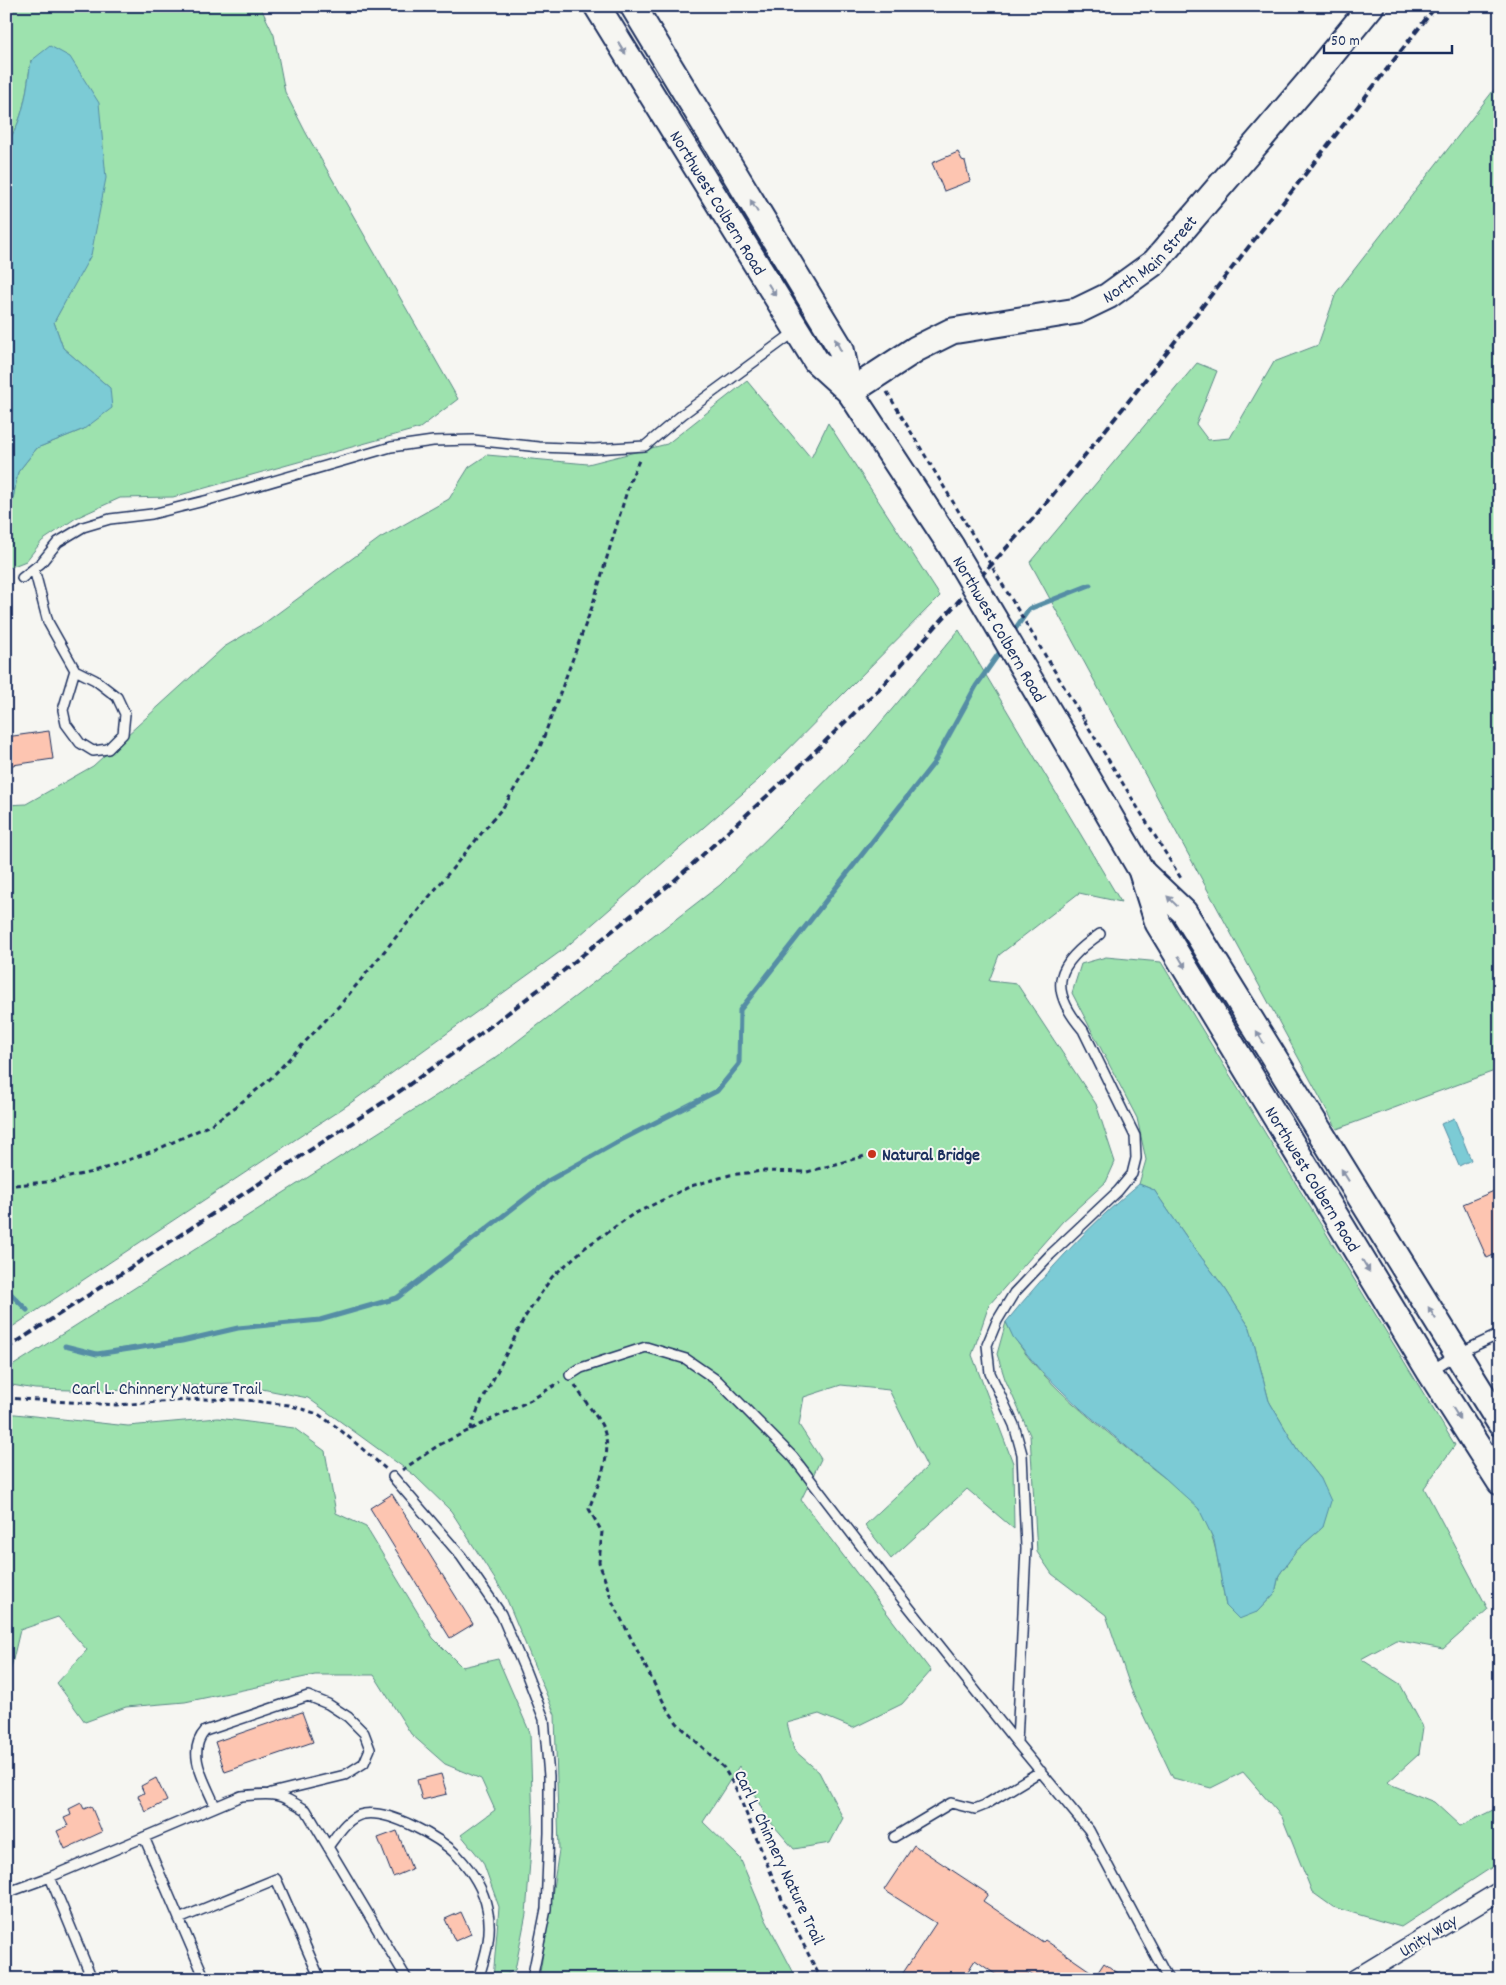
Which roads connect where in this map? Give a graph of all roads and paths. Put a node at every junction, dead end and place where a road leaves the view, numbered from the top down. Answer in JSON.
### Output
{"nodes":[{"id":1,"x":597,"y":6,"type":"edge"},
{"id":2,"x":634,"y":6,"type":"edge"},
{"id":3,"x":1371,"y":6,"type":"edge"},
{"id":4,"x":797,"y":330,"type":"junction"},
{"id":5,"x":850,"y":392,"type":"junction"},
{"id":6,"x":644,"y":446,"type":"junction"},
{"id":7,"x":965,"y":522,"type":"dead end"},
{"id":8,"x":34,"y":569,"type":"junction"},
{"id":9,"x":22,"y":578,"type":"dead end"},
{"id":10,"x":75,"y":670,"type":"junction"},
{"id":11,"x":1084,"y":720,"type":"dead end"},
{"id":12,"x":1141,"y":870,"type":"junction"},
{"id":13,"x":1100,"y":934,"type":"dead end"},
{"id":14,"x":872,"y":1154,"type":"dead end"},
{"id":15,"x":6,"y":1186,"type":"edge"},
{"id":16,"x":1500,"y":1334,"type":"edge"},
{"id":17,"x":1457,"y":1354,"type":"junction"},
{"id":18,"x":1430,"y":1372,"type":"junction"},
{"id":19,"x":570,"y":1375,"type":"junction"},
{"id":20,"x":6,"y":1398,"type":"edge"},
{"id":21,"x":1500,"y":1423,"type":"edge"},
{"id":22,"x":469,"y":1430,"type":"junction"},
{"id":23,"x":393,"y":1477,"type":"junction"},
{"id":24,"x":1500,"y":1482,"type":"edge"},
{"id":25,"x":1017,"y":1743,"type":"junction"},
{"id":26,"x":1041,"y":1771,"type":"junction"},
{"id":27,"x":269,"y":1794,"type":"junction"},
{"id":28,"x":215,"y":1806,"type":"junction"},
{"id":29,"x":144,"y":1837,"type":"junction"},
{"id":30,"x":894,"y":1837,"type":"dead end"},
{"id":31,"x":328,"y":1847,"type":"junction"},
{"id":32,"x":50,"y":1877,"type":"junction"},
{"id":33,"x":6,"y":1886,"type":"edge"},
{"id":34,"x":16,"y":1890,"type":"junction"},
{"id":35,"x":1500,"y":1891,"type":"edge"},
{"id":36,"x":6,"y":1894,"type":"edge"},
{"id":37,"x":179,"y":1919,"type":"junction"},
{"id":38,"x":318,"y":1978,"type":"edge"},
{"id":39,"x":92,"y":1979,"type":"edge"},
{"id":40,"x":205,"y":1979,"type":"edge"},
{"id":41,"x":407,"y":1979,"type":"edge"},
{"id":42,"x":478,"y":1979,"type":"edge"},
{"id":43,"x":532,"y":1979,"type":"edge"},
{"id":44,"x":821,"y":1979,"type":"edge"},
{"id":45,"x":1168,"y":1979,"type":"edge"},
{"id":46,"x":1355,"y":1979,"type":"edge"}],
"edges":[{"from":1,"to":4,"type":"main road","name":"Northwest Colbern Road","one_way":true},
{"from":5,"to":2,"type":"main road","name":"Northwest Colbern Road","one_way":true},
{"from":3,"to":5,"type":"main road","name":"North Main Street"},
{"from":4,"to":5,"type":"main road","name":"Northwest Colbern Road"},
{"from":4,"to":6,"type":"lane"},
{"from":5,"to":12,"type":"main road","name":"Northwest Colbern Road","bridge":true},
{"from":6,"to":8,"type":"lane"},
{"from":6,"to":15,"type":"path"},
{"from":7,"to":11,"type":"path","bridge":true},
{"from":8,"to":9,"type":"lane"},
{"from":8,"to":10,"type":"lane"},
{"from":10,"to":10,"type":"lane"},
{"from":17,"to":12,"type":"main road","name":"Northwest Colbern Road","one_way":true},
{"from":12,"to":18,"type":"main road","name":"Northwest Colbern Road","one_way":true},
{"from":13,"to":25,"type":"lane"},
{"from":14,"to":22,"type":"path"},
{"from":16,"to":17,"type":"lane"},
{"from":17,"to":18,"type":"lane"},
{"from":17,"to":21,"type":"main road","name":"Northwest Colbern Road"},
{"from":18,"to":24,"type":"main road","name":"Northwest Colbern Road","one_way":true},
{"from":19,"to":22,"type":"path"},
{"from":19,"to":25,"type":"lane"},
{"from":19,"to":44,"type":"path","name":"Carl L. Chinnery Nature Trail"},
{"from":20,"to":23,"type":"path","name":"Carl L. Chinnery Nature Trail"},
{"from":22,"to":23,"type":"path"},
{"from":23,"to":43,"type":"lane"},
{"from":25,"to":26,"type":"lane"},
{"from":26,"to":30,"type":"lane"},
{"from":26,"to":45,"type":"lane"},
{"from":27,"to":28,"type":"lane"},
{"from":27,"to":28,"type":"lane"},
{"from":27,"to":31,"type":"lane"},
{"from":28,"to":29,"type":"lane"},
{"from":29,"to":32,"type":"lane"},
{"from":29,"to":37,"type":"lane"},
{"from":31,"to":41,"type":"lane"},
{"from":31,"to":42,"type":"lane"},
{"from":32,"to":34,"type":"lane"},
{"from":32,"to":39,"type":"lane"},
{"from":33,"to":34,"type":"lane"},
{"from":34,"to":36,"type":"lane"},
{"from":35,"to":46,"type":"street","name":"Unity Way"},
{"from":37,"to":38,"type":"lane"},
{"from":37,"to":40,"type":"lane"}]}
